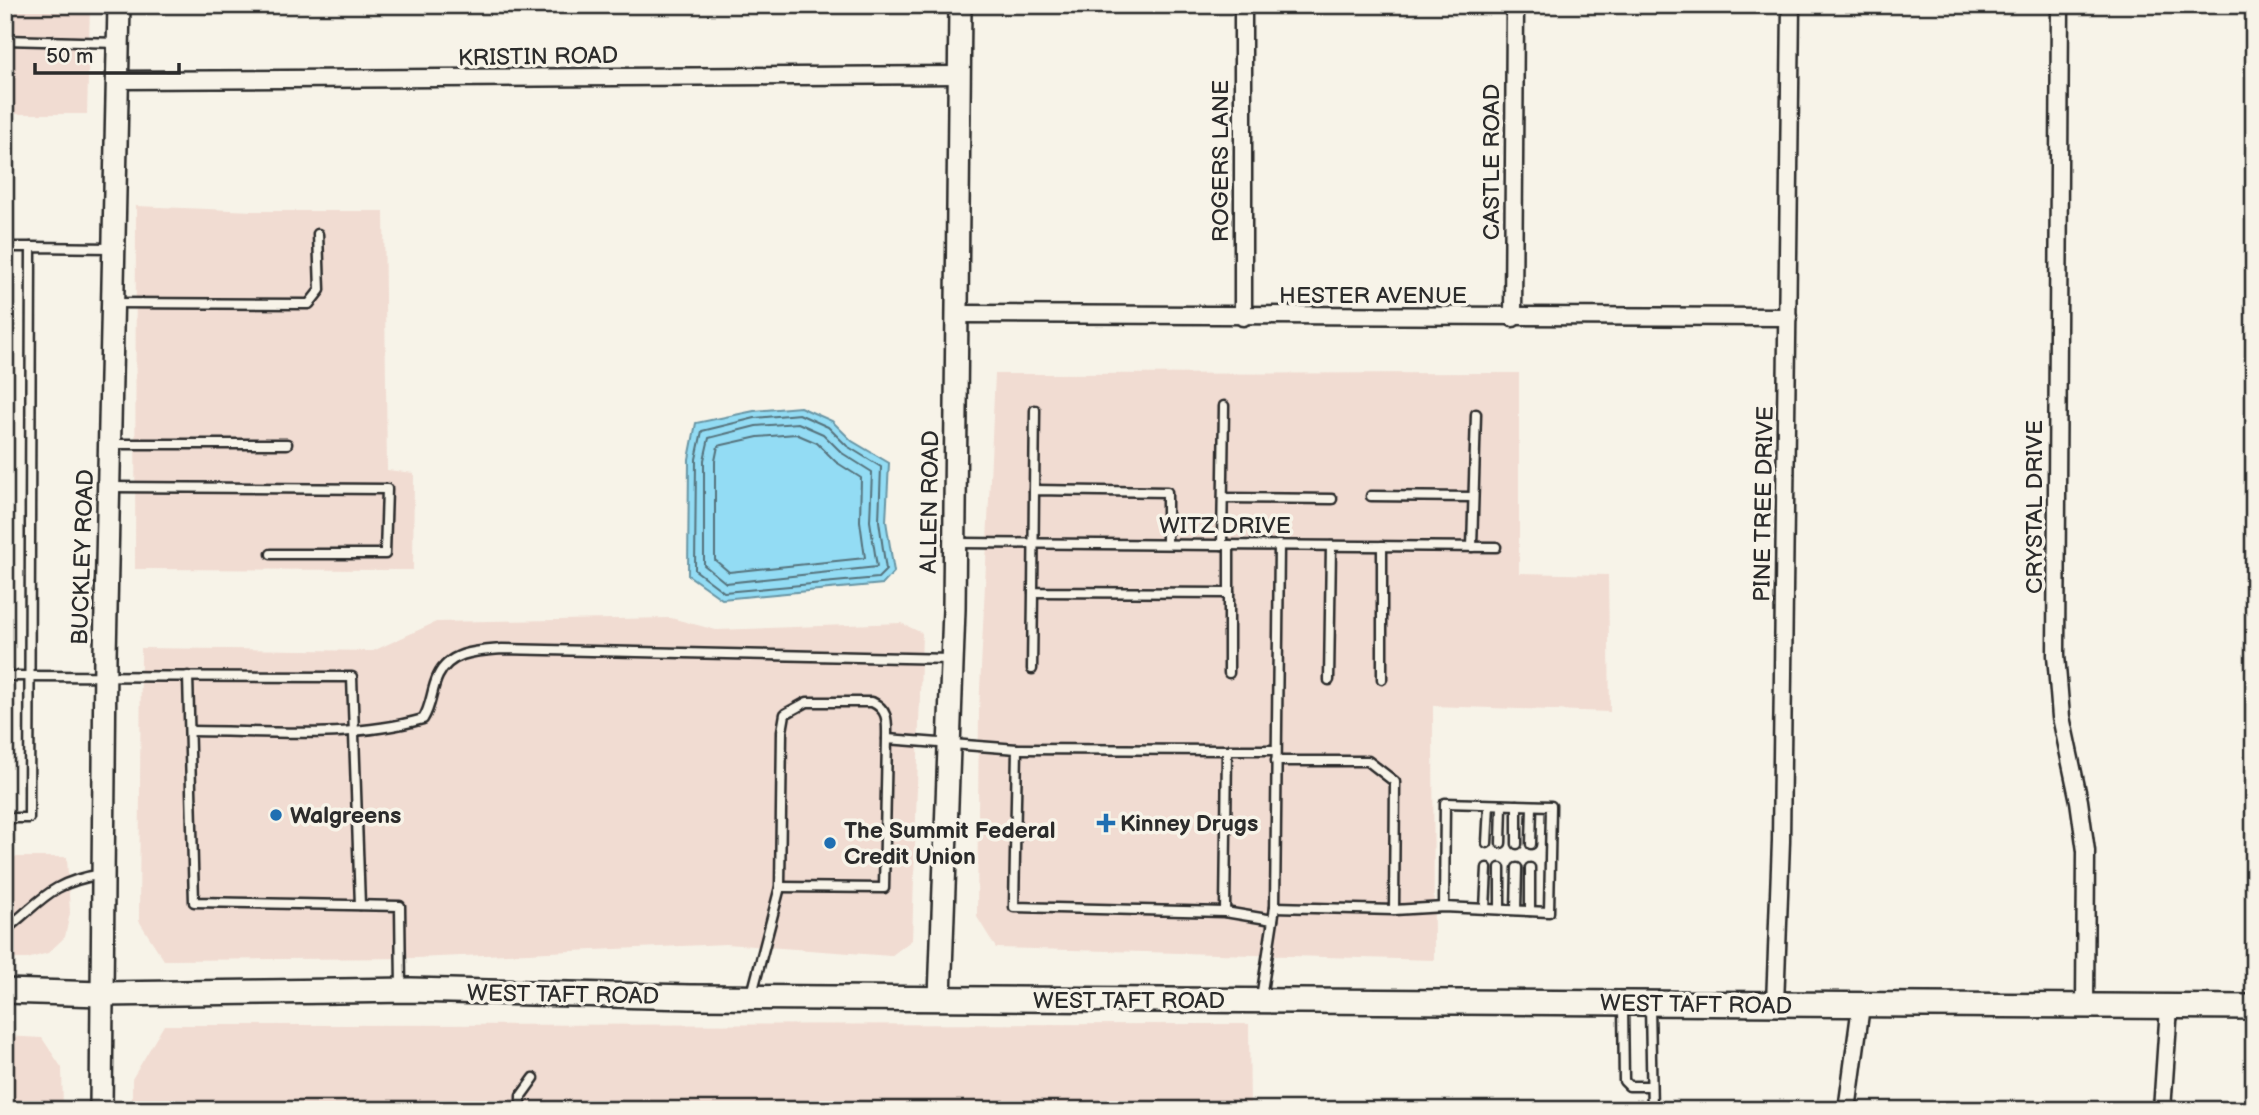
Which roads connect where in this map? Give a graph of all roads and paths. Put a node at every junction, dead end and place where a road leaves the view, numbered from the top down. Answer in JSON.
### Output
{"nodes":[{"id":1,"x":119,"y":5,"type":"edge"},
{"id":2,"x":960,"y":5,"type":"edge"},
{"id":3,"x":1243,"y":5,"type":"edge"},
{"id":4,"x":1515,"y":5,"type":"edge"},
{"id":5,"x":1791,"y":5,"type":"edge"},
{"id":6,"x":2060,"y":5,"type":"edge"},
{"id":7,"x":5,"y":40,"type":"edge"},
{"id":8,"x":118,"y":43,"type":"junction"},
{"id":9,"x":960,"y":75,"type":"junction"},
{"id":10,"x":118,"y":80,"type":"junction"},
{"id":11,"x":318,"y":234,"type":"dead end"},
{"id":12,"x":5,"y":247,"type":"edge"},
{"id":13,"x":31,"y":247,"type":"junction"},
{"id":14,"x":114,"y":248,"type":"junction"},
{"id":15,"x":114,"y":303,"type":"junction"},
{"id":16,"x":957,"y":314,"type":"junction"},
{"id":17,"x":1243,"y":317,"type":"junction"},
{"id":18,"x":1788,"y":317,"type":"junction"},
{"id":19,"x":1513,"y":318,"type":"junction"},
{"id":20,"x":1224,"y":407,"type":"dead end"},
{"id":21,"x":1035,"y":411,"type":"dead end"},
{"id":22,"x":1476,"y":414,"type":"dead end"},
{"id":23,"x":111,"y":444,"type":"junction"},
{"id":24,"x":287,"y":444,"type":"dead end"},
{"id":25,"x":110,"y":487,"type":"junction"},
{"id":26,"x":1034,"y":490,"type":"junction"},
{"id":27,"x":1371,"y":496,"type":"dead end"},
{"id":28,"x":1473,"y":497,"type":"junction"},
{"id":29,"x":1223,"y":498,"type":"junction"},
{"id":30,"x":1332,"y":499,"type":"dead end"},
{"id":31,"x":955,"y":542,"type":"junction"},
{"id":32,"x":1033,"y":543,"type":"junction"},
{"id":33,"x":1167,"y":544,"type":"junction"},
{"id":34,"x":1225,"y":545,"type":"junction"},
{"id":35,"x":1279,"y":545,"type":"junction"},
{"id":36,"x":1331,"y":545,"type":"junction"},
{"id":37,"x":1382,"y":546,"type":"junction"},
{"id":38,"x":1472,"y":547,"type":"junction"},
{"id":39,"x":1496,"y":547,"type":"dead end"},
{"id":40,"x":271,"y":554,"type":"dead end"},
{"id":41,"x":1033,"y":592,"type":"junction"},
{"id":42,"x":1229,"y":593,"type":"junction"},
{"id":43,"x":952,"y":659,"type":"junction"},
{"id":44,"x":1032,"y":669,"type":"dead end"},
{"id":45,"x":1229,"y":673,"type":"dead end"},
{"id":46,"x":105,"y":675,"type":"junction"},
{"id":47,"x":5,"y":676,"type":"edge"},
{"id":48,"x":30,"y":676,"type":"junction"},
{"id":49,"x":188,"y":676,"type":"junction"},
{"id":50,"x":1382,"y":679,"type":"dead end"},
{"id":51,"x":1329,"y":680,"type":"dead end"},
{"id":52,"x":354,"y":730,"type":"junction"},
{"id":53,"x":190,"y":731,"type":"junction"},
{"id":54,"x":887,"y":738,"type":"junction"},
{"id":55,"x":949,"y":743,"type":"junction"},
{"id":56,"x":1017,"y":749,"type":"junction"},
{"id":57,"x":1227,"y":750,"type":"junction"},
{"id":58,"x":1276,"y":750,"type":"junction"},
{"id":59,"x":1276,"y":761,"type":"junction"},
{"id":60,"x":1489,"y":804,"type":"junction"},
{"id":61,"x":1502,"y":805,"type":"junction"},
{"id":62,"x":1517,"y":805,"type":"junction"},
{"id":63,"x":1532,"y":806,"type":"junction"},
{"id":64,"x":5,"y":818,"type":"edge"},
{"id":65,"x":1488,"y":843,"type":"dead end"},
{"id":66,"x":1501,"y":843,"type":"dead end"},
{"id":67,"x":1517,"y":844,"type":"dead end"},
{"id":68,"x":1531,"y":844,"type":"dead end"},
{"id":69,"x":1487,"y":868,"type":"dead end"},
{"id":70,"x":1500,"y":868,"type":"dead end"},
{"id":71,"x":1517,"y":868,"type":"dead end"},
{"id":72,"x":1530,"y":868,"type":"dead end"},
{"id":73,"x":102,"y":874,"type":"junction"},
{"id":74,"x":780,"y":887,"type":"junction"},
{"id":75,"x":360,"y":905,"type":"junction"},
{"id":76,"x":1275,"y":908,"type":"junction"},
{"id":77,"x":1444,"y":908,"type":"junction"},
{"id":78,"x":1485,"y":909,"type":"junction"},
{"id":79,"x":1500,"y":909,"type":"junction"},
{"id":80,"x":1394,"y":910,"type":"junction"},
{"id":81,"x":1516,"y":910,"type":"junction"},
{"id":82,"x":1530,"y":911,"type":"junction"},
{"id":83,"x":1224,"y":912,"type":"junction"},
{"id":84,"x":1273,"y":920,"type":"junction"},
{"id":85,"x":5,"y":930,"type":"edge"},
{"id":86,"x":401,"y":990,"type":"junction"},
{"id":87,"x":5,"y":991,"type":"edge"},
{"id":88,"x":101,"y":994,"type":"junction"},
{"id":89,"x":751,"y":997,"type":"junction"},
{"id":90,"x":940,"y":998,"type":"junction"},
{"id":91,"x":1261,"y":1000,"type":"junction"},
{"id":92,"x":1622,"y":1003,"type":"junction"},
{"id":93,"x":1650,"y":1003,"type":"junction"},
{"id":94,"x":1774,"y":1004,"type":"junction"},
{"id":95,"x":1861,"y":1006,"type":"junction"},
{"id":96,"x":2085,"y":1006,"type":"junction"},
{"id":97,"x":2169,"y":1007,"type":"junction"},
{"id":98,"x":2254,"y":1007,"type":"edge"},
{"id":99,"x":534,"y":1078,"type":"dead end"},
{"id":100,"x":1651,"y":1086,"type":"junction"},
{"id":101,"x":101,"y":1110,"type":"edge"},
{"id":102,"x":521,"y":1110,"type":"edge"},
{"id":103,"x":1652,"y":1110,"type":"edge"},
{"id":104,"x":1847,"y":1110,"type":"edge"},
{"id":105,"x":2162,"y":1110,"type":"edge"}],
"edges":[{"from":1,"to":8,"type":"street","name":"BUCKLEY ROAD"},
{"from":2,"to":9,"type":"street","name":"ALLEN ROAD"},
{"from":3,"to":17,"type":"street","name":"ROGERS LANE"},
{"from":4,"to":19,"type":"street","name":"CASTLE ROAD"},
{"from":5,"to":18,"type":"street","name":"PINE TREE DRIVE"},
{"from":6,"to":96,"type":"street","name":"CRYSTAL DRIVE"},
{"from":7,"to":8,"type":"lane"},
{"from":8,"to":10,"type":"street","name":"BUCKLEY ROAD"},
{"from":9,"to":10,"type":"street","name":"KRISTIN ROAD"},
{"from":9,"to":16,"type":"street","name":"ALLEN ROAD"},
{"from":10,"to":14,"type":"street","name":"BUCKLEY ROAD"},
{"from":11,"to":15,"type":"lane"},
{"from":12,"to":13,"type":"lane"},
{"from":13,"to":14,"type":"lane"},
{"from":13,"to":48,"type":"lane"},
{"from":14,"to":15,"type":"street","name":"BUCKLEY ROAD"},
{"from":15,"to":23,"type":"street","name":"BUCKLEY ROAD"},
{"from":16,"to":17,"type":"street","name":"HESTER AVENUE"},
{"from":16,"to":31,"type":"street","name":"ALLEN ROAD"},
{"from":17,"to":19,"type":"street","name":"HESTER AVENUE"},
{"from":18,"to":19,"type":"street","name":"HESTER AVENUE"},
{"from":18,"to":94,"type":"street","name":"PINE TREE DRIVE"},
{"from":20,"to":29,"type":"lane"},
{"from":21,"to":26,"type":"lane"},
{"from":22,"to":28,"type":"lane"},
{"from":23,"to":24,"type":"lane"},
{"from":23,"to":25,"type":"street","name":"BUCKLEY ROAD"},
{"from":25,"to":40,"type":"lane"},
{"from":25,"to":46,"type":"street","name":"BUCKLEY ROAD"},
{"from":26,"to":32,"type":"lane"},
{"from":26,"to":33,"type":"lane"},
{"from":27,"to":28,"type":"lane"},
{"from":28,"to":38,"type":"lane"},
{"from":29,"to":30,"type":"lane"},
{"from":29,"to":34,"type":"lane"},
{"from":31,"to":32,"type":"lane","name":"WITZ DRIVE"},
{"from":31,"to":43,"type":"street","name":"ALLEN ROAD"},
{"from":32,"to":33,"type":"lane","name":"WITZ DRIVE"},
{"from":32,"to":41,"type":"lane"},
{"from":33,"to":34,"type":"lane","name":"WITZ DRIVE"},
{"from":34,"to":35,"type":"lane","name":"WITZ DRIVE"},
{"from":34,"to":42,"type":"lane"},
{"from":35,"to":36,"type":"lane","name":"WITZ DRIVE"},
{"from":35,"to":58,"type":"lane"},
{"from":36,"to":37,"type":"lane","name":"WITZ DRIVE"},
{"from":36,"to":51,"type":"lane"},
{"from":37,"to":38,"type":"lane","name":"WITZ DRIVE"},
{"from":37,"to":50,"type":"lane"},
{"from":38,"to":39,"type":"lane","name":"WITZ DRIVE"},
{"from":41,"to":42,"type":"lane"},
{"from":41,"to":44,"type":"lane"},
{"from":42,"to":45,"type":"lane"},
{"from":43,"to":52,"type":"lane"},
{"from":43,"to":55,"type":"street","name":"ALLEN ROAD"},
{"from":46,"to":48,"type":"lane"},
{"from":46,"to":49,"type":"lane"},
{"from":46,"to":73,"type":"street","name":"BUCKLEY ROAD"},
{"from":47,"to":48,"type":"lane"},
{"from":48,"to":64,"type":"lane"},
{"from":49,"to":52,"type":"lane"},
{"from":49,"to":53,"type":"lane"},
{"from":52,"to":53,"type":"lane"},
{"from":52,"to":75,"type":"lane"},
{"from":53,"to":75,"type":"lane"},
{"from":54,"to":55,"type":"lane"},
{"from":54,"to":74,"type":"lane"},
{"from":54,"to":74,"type":"lane"},
{"from":55,"to":56,"type":"lane"},
{"from":55,"to":90,"type":"street","name":"ALLEN ROAD"},
{"from":56,"to":57,"type":"lane"},
{"from":56,"to":83,"type":"lane"},
{"from":57,"to":58,"type":"lane"},
{"from":57,"to":83,"type":"lane"},
{"from":58,"to":59,"type":"lane"},
{"from":59,"to":76,"type":"lane"},
{"from":59,"to":80,"type":"lane"},
{"from":60,"to":61,"type":"lane"},
{"from":60,"to":65,"type":"lane"},
{"from":60,"to":77,"type":"lane"},
{"from":61,"to":62,"type":"lane"},
{"from":61,"to":66,"type":"lane"},
{"from":62,"to":63,"type":"lane"},
{"from":62,"to":67,"type":"lane"},
{"from":63,"to":68,"type":"lane"},
{"from":63,"to":82,"type":"lane"},
{"from":69,"to":78,"type":"lane"},
{"from":70,"to":79,"type":"lane"},
{"from":71,"to":81,"type":"lane"},
{"from":72,"to":82,"type":"lane"},
{"from":73,"to":85,"type":"lane"},
{"from":73,"to":88,"type":"street","name":"BUCKLEY ROAD"},
{"from":74,"to":89,"type":"lane"},
{"from":75,"to":86,"type":"lane"},
{"from":76,"to":80,"type":"lane"},
{"from":76,"to":84,"type":"lane"},
{"from":77,"to":78,"type":"lane"},
{"from":77,"to":80,"type":"lane"},
{"from":78,"to":79,"type":"lane"},
{"from":79,"to":81,"type":"lane"},
{"from":81,"to":82,"type":"lane"},
{"from":83,"to":84,"type":"lane"},
{"from":84,"to":91,"type":"lane"},
{"from":86,"to":88,"type":"main road","name":"WEST TAFT ROAD"},
{"from":86,"to":89,"type":"main road","name":"WEST TAFT ROAD"},
{"from":87,"to":88,"type":"main road","name":"WEST TAFT ROAD"},
{"from":88,"to":101,"type":"street","name":"BUCKLEY ROAD"},
{"from":89,"to":90,"type":"main road","name":"WEST TAFT ROAD"},
{"from":90,"to":91,"type":"main road","name":"WEST TAFT ROAD"},
{"from":91,"to":92,"type":"main road","name":"WEST TAFT ROAD"},
{"from":92,"to":93,"type":"main road","name":"WEST TAFT ROAD"},
{"from":92,"to":100,"type":"lane"},
{"from":93,"to":94,"type":"main road","name":"WEST TAFT ROAD"},
{"from":93,"to":100,"type":"lane"},
{"from":94,"to":95,"type":"main road","name":"WEST TAFT ROAD"},
{"from":95,"to":96,"type":"main road","name":"WEST TAFT ROAD"},
{"from":95,"to":104,"type":"street"},
{"from":96,"to":97,"type":"main road","name":"WEST TAFT ROAD"},
{"from":97,"to":98,"type":"main road","name":"WEST TAFT ROAD"},
{"from":97,"to":105,"type":"street"},
{"from":99,"to":102,"type":"lane"},
{"from":100,"to":103,"type":"lane"}]}
